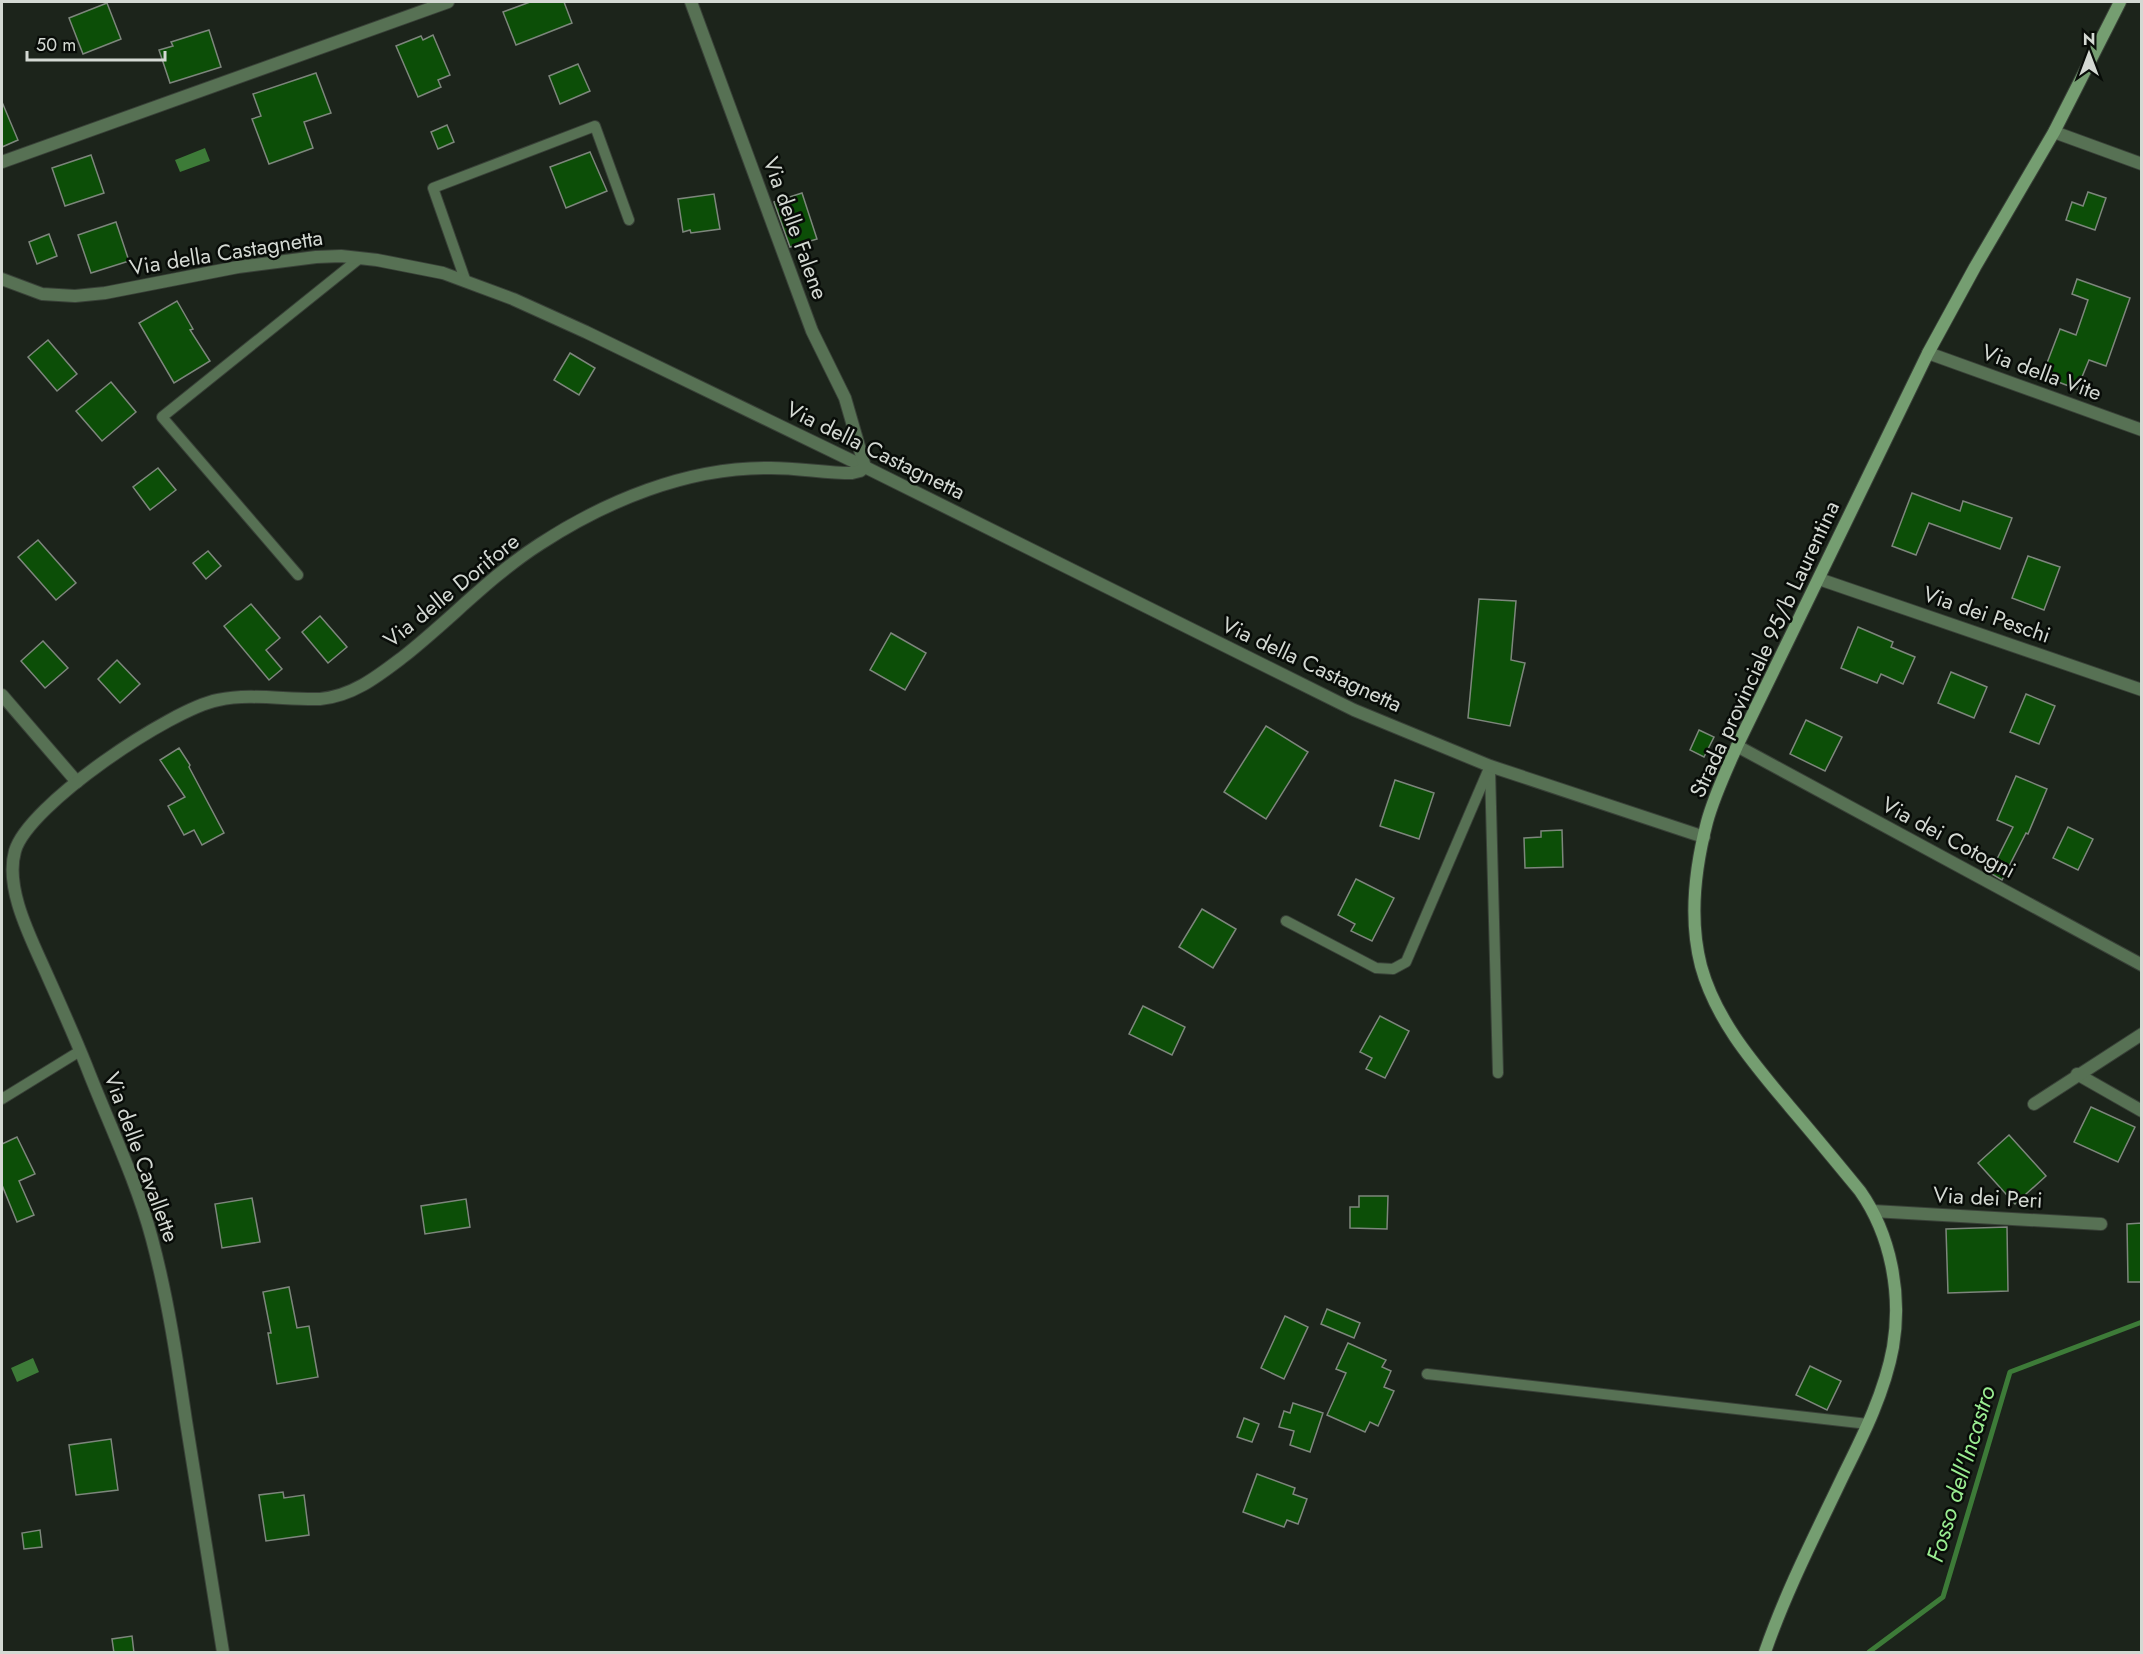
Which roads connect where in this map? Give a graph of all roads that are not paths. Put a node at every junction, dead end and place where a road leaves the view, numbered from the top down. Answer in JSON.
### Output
{"nodes":[{"id":1,"x":448,"y":2,"type":"edge"},
{"id":2,"x":691,"y":2,"type":"edge"},
{"id":3,"x":2120,"y":2,"type":"edge"},
{"id":4,"x":2054,"y":132,"type":"junction"},
{"id":5,"x":2,"y":162,"type":"edge"},
{"id":6,"x":2142,"y":164,"type":"edge"},
{"id":7,"x":629,"y":220,"type":"dead end"},
{"id":8,"x":360,"y":258,"type":"junction"},
{"id":9,"x":2,"y":279,"type":"edge"},
{"id":10,"x":466,"y":282,"type":"junction"},
{"id":11,"x":1928,"y":353,"type":"junction"},
{"id":12,"x":2142,"y":430,"type":"edge"},
{"id":13,"x":865,"y":467,"type":"junction"},
{"id":14,"x":298,"y":575,"type":"dead end"},
{"id":15,"x":1819,"y":579,"type":"junction"},
{"id":16,"x":2142,"y":690,"type":"edge"},
{"id":17,"x":2,"y":695,"type":"edge"},
{"id":18,"x":1737,"y":746,"type":"junction"},
{"id":19,"x":1490,"y":766,"type":"junction"},
{"id":20,"x":77,"y":782,"type":"junction"},
{"id":21,"x":1704,"y":837,"type":"junction"},
{"id":22,"x":1286,"y":921,"type":"dead end"},
{"id":23,"x":2142,"y":965,"type":"edge"},
{"id":24,"x":2142,"y":1034,"type":"edge"},
{"id":25,"x":80,"y":1051,"type":"junction"},
{"id":26,"x":1498,"y":1073,"type":"dead end"},
{"id":27,"x":2077,"y":1074,"type":"junction"},
{"id":28,"x":2,"y":1099,"type":"edge"},
{"id":29,"x":2034,"y":1104,"type":"dead end"},
{"id":30,"x":2142,"y":1110,"type":"edge"},
{"id":31,"x":1873,"y":1211,"type":"junction"},
{"id":32,"x":2101,"y":1224,"type":"dead end"},
{"id":33,"x":1427,"y":1374,"type":"dead end"},
{"id":34,"x":1868,"y":1424,"type":"junction"},
{"id":35,"x":223,"y":1653,"type":"edge"},
{"id":36,"x":1765,"y":1653,"type":"edge"}],
"edges":[{"from":1,"to":5,"type":"street"},
{"from":2,"to":13,"type":"street","name":"Via delle Falene"},
{"from":3,"to":4,"type":"main road","name":"Strada provinciale 95/b Laurentina"},
{"from":4,"to":6,"type":"street"},
{"from":4,"to":11,"type":"main road","name":"Strada provinciale 95/b Laurentina"},
{"from":7,"to":10,"type":"lane"},
{"from":8,"to":9,"type":"street","name":"Via della Castagnetta"},
{"from":8,"to":10,"type":"street","name":"Via della Castagnetta"},
{"from":8,"to":14,"type":"lane"},
{"from":10,"to":13,"type":"street","name":"Via della Castagnetta"},
{"from":11,"to":12,"type":"street","name":"Via della Vite"},
{"from":11,"to":15,"type":"main road","name":"Strada provinciale 95/b Laurentina"},
{"from":13,"to":19,"type":"street","name":"Via della Castagnetta"},
{"from":13,"to":20,"type":"street","name":"Via delle Dorifore"},
{"from":15,"to":16,"type":"street","name":"Via dei Peschi"},
{"from":15,"to":18,"type":"main road","name":"Strada provinciale 95/b Laurentina"},
{"from":17,"to":20,"type":"street"},
{"from":18,"to":21,"type":"main road","name":"Strada provinciale 95/b Laurentina"},
{"from":18,"to":23,"type":"street","name":"Via dei Cotogni"},
{"from":19,"to":21,"type":"street","name":"Via della Castagnetta"},
{"from":19,"to":22,"type":"lane"},
{"from":19,"to":26,"type":"lane"},
{"from":20,"to":25,"type":"street","name":"Via delle Cavallette"},
{"from":21,"to":31,"type":"main road","name":"Strada provinciale 95/b Laurentina"},
{"from":24,"to":27,"type":"street"},
{"from":25,"to":28,"type":"lane"},
{"from":25,"to":35,"type":"street","name":"Via delle Cavallette"},
{"from":27,"to":29,"type":"street"},
{"from":27,"to":30,"type":"street"},
{"from":31,"to":32,"type":"street","name":"Via dei Peri"},
{"from":31,"to":34,"type":"main road","name":"Strada provinciale 95/b Laurentina"},
{"from":33,"to":34,"type":"lane"},
{"from":34,"to":36,"type":"main road","name":"Strada provinciale 95/b Laurentina"}]}
